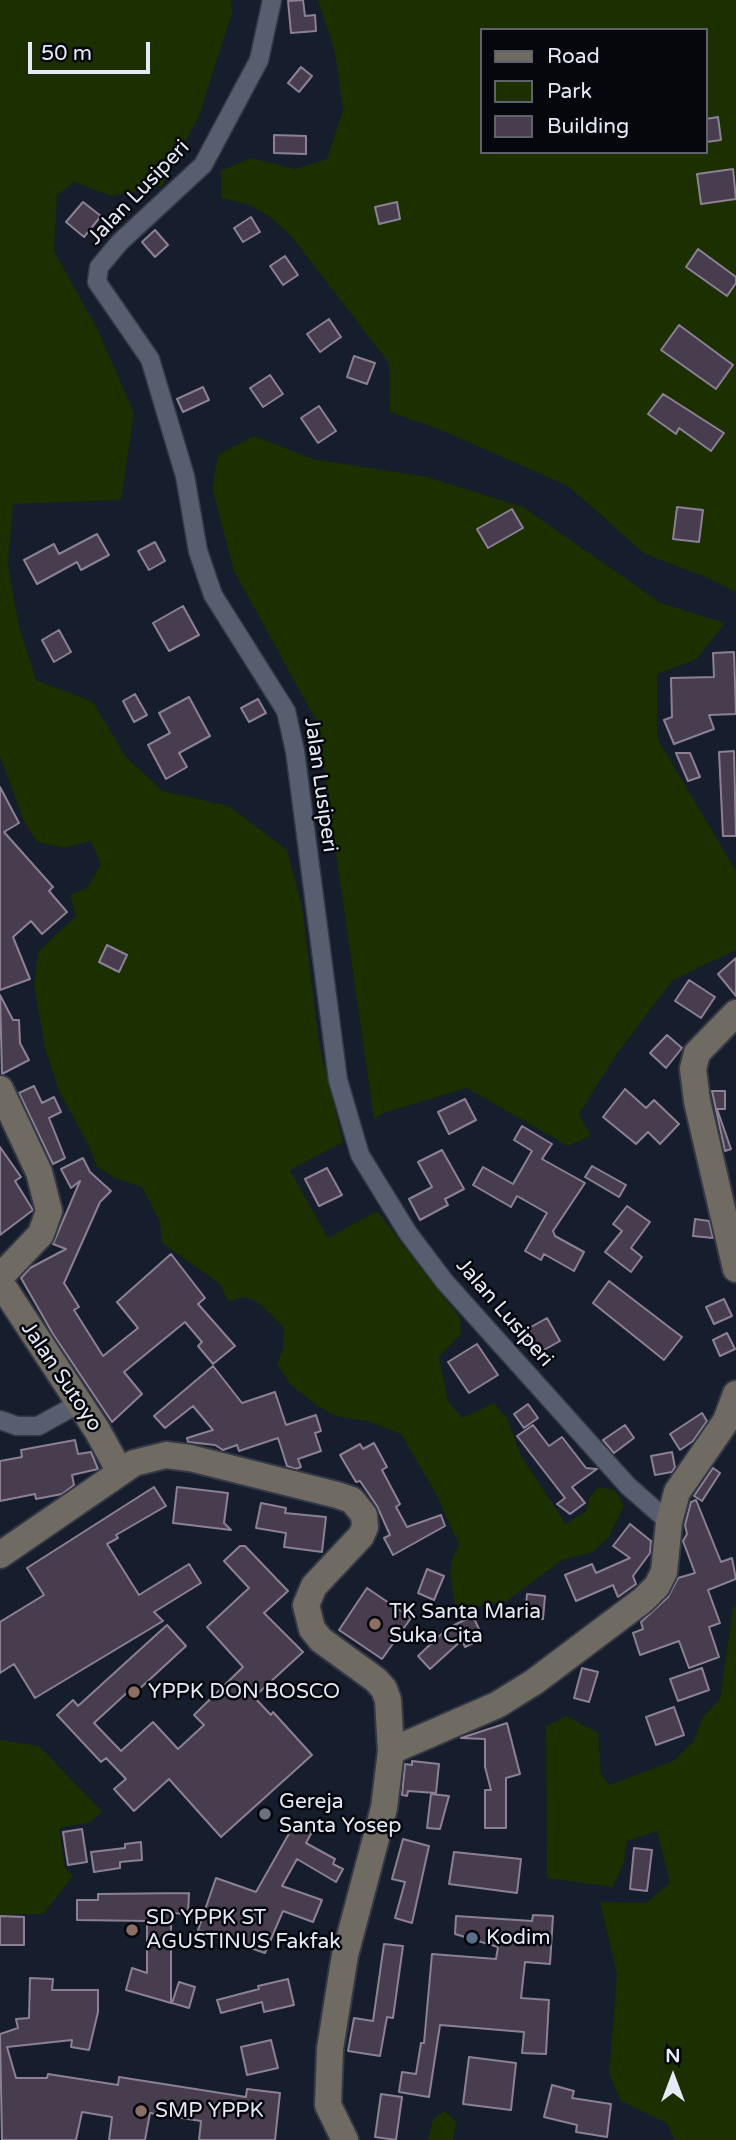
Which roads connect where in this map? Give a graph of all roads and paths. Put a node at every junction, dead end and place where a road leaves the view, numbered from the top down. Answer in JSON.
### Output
{"nodes":[{"id":1,"x":272,"y":0,"type":"edge"},
{"id":2,"x":736,"y":1013,"type":"edge"},
{"id":3,"x":0,"y":1089,"type":"edge"},
{"id":4,"x":736,"y":1269,"type":"edge"},
{"id":5,"x":0,"y":1277,"type":"edge"},
{"id":6,"x":0,"y":1282,"type":"edge"},
{"id":7,"x":736,"y":1394,"type":"edge"},
{"id":8,"x":78,"y":1405,"type":"junction"},
{"id":9,"x":0,"y":1420,"type":"edge"},
{"id":10,"x":120,"y":1472,"type":"junction"},
{"id":11,"x":669,"y":1522,"type":"junction"},
{"id":12,"x":0,"y":1555,"type":"edge"},
{"id":13,"x":391,"y":1751,"type":"junction"},
{"id":14,"x":345,"y":2140,"type":"edge"}],
"edges":[{"from":1,"to":11,"type":"street","name":"Jalan Lusiperi"},
{"from":2,"to":4,"type":"main road"},
{"from":3,"to":5,"type":"main road"},
{"from":6,"to":8,"type":"main road","name":"Jalan Sutoyo"},
{"from":7,"to":11,"type":"main road"},
{"from":8,"to":9,"type":"street"},
{"from":8,"to":10,"type":"main road","name":"Jalan Sutoyo"},
{"from":10,"to":12,"type":"main road"},
{"from":10,"to":13,"type":"main road"},
{"from":11,"to":13,"type":"main road"},
{"from":13,"to":14,"type":"main road"}]}
